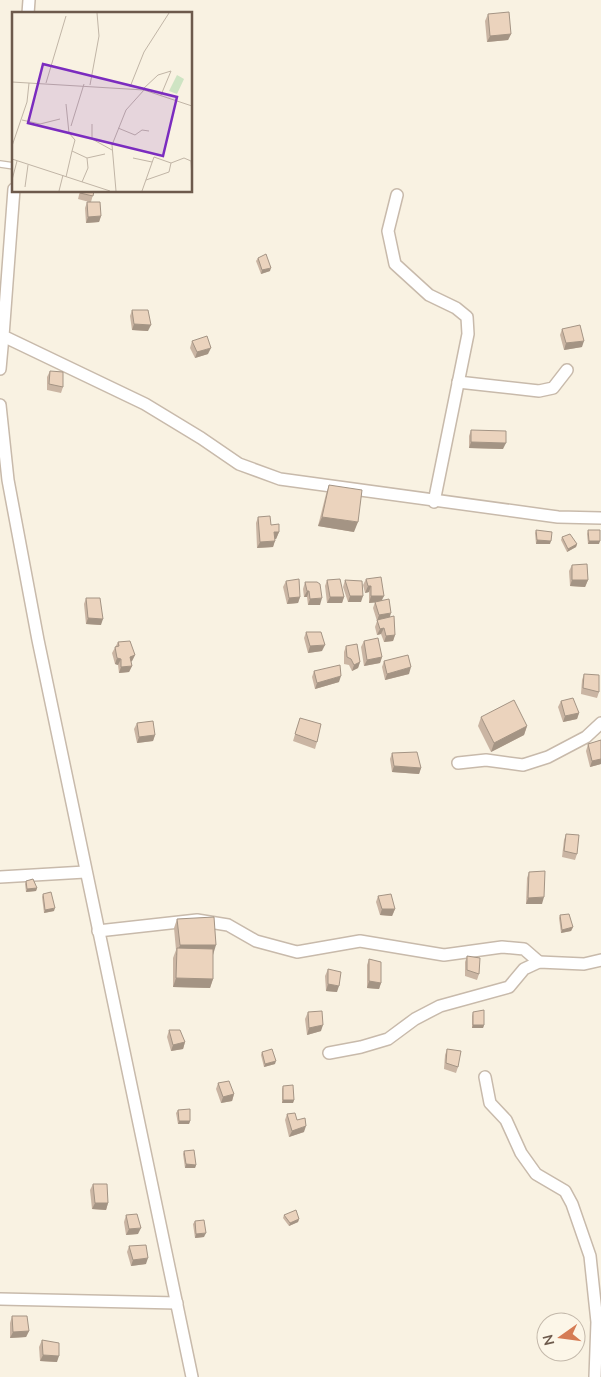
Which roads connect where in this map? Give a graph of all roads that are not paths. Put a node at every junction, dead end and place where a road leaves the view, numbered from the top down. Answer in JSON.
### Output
{"nodes":[{"id":1,"x":14,"y":192,"type":"edge"},
{"id":2,"x":397,"y":195,"type":"dead end"},
{"id":3,"x":3,"y":336,"type":"junction"},
{"id":4,"x":1,"y":350,"type":"edge"},
{"id":5,"x":0,"y":369,"type":"edge"},
{"id":6,"x":566,"y":370,"type":"dead end"},
{"id":7,"x":458,"y":382,"type":"junction"},
{"id":8,"x":0,"y":406,"type":"edge"},
{"id":9,"x":4,"y":480,"type":"edge"},
{"id":10,"x":434,"y":502,"type":"junction"},
{"id":11,"x":601,"y":518,"type":"edge"},
{"id":12,"x":601,"y":723,"type":"edge"},
{"id":13,"x":458,"y":762,"type":"dead end"},
{"id":14,"x":85,"y":872,"type":"junction"},
{"id":15,"x":0,"y":877,"type":"edge"},
{"id":16,"x":98,"y":931,"type":"junction"},
{"id":17,"x":601,"y":960,"type":"edge"},
{"id":18,"x":539,"y":962,"type":"junction"},
{"id":19,"x":329,"y":1053,"type":"dead end"},
{"id":20,"x":485,"y":1077,"type":"dead end"},
{"id":21,"x":0,"y":1299,"type":"edge"},
{"id":22,"x":177,"y":1303,"type":"junction"},
{"id":23,"x":192,"y":1377,"type":"edge"},
{"id":24,"x":594,"y":1377,"type":"edge"}],
"edges":[{"from":1,"to":3,"type":"street"},
{"from":2,"to":7,"type":"street"},
{"from":3,"to":4,"type":"street"},
{"from":3,"to":10,"type":"street"},
{"from":4,"to":5,"type":"street"},
{"from":6,"to":7,"type":"street"},
{"from":7,"to":10,"type":"street"},
{"from":8,"to":9,"type":"street"},
{"from":9,"to":14,"type":"street"},
{"from":10,"to":11,"type":"street"},
{"from":12,"to":13,"type":"street"},
{"from":14,"to":15,"type":"street"},
{"from":14,"to":16,"type":"street"},
{"from":16,"to":18,"type":"street"},
{"from":16,"to":22,"type":"street"},
{"from":17,"to":18,"type":"street"},
{"from":18,"to":19,"type":"street"},
{"from":20,"to":24,"type":"street"},
{"from":21,"to":22,"type":"street"},
{"from":22,"to":23,"type":"street"}]}
